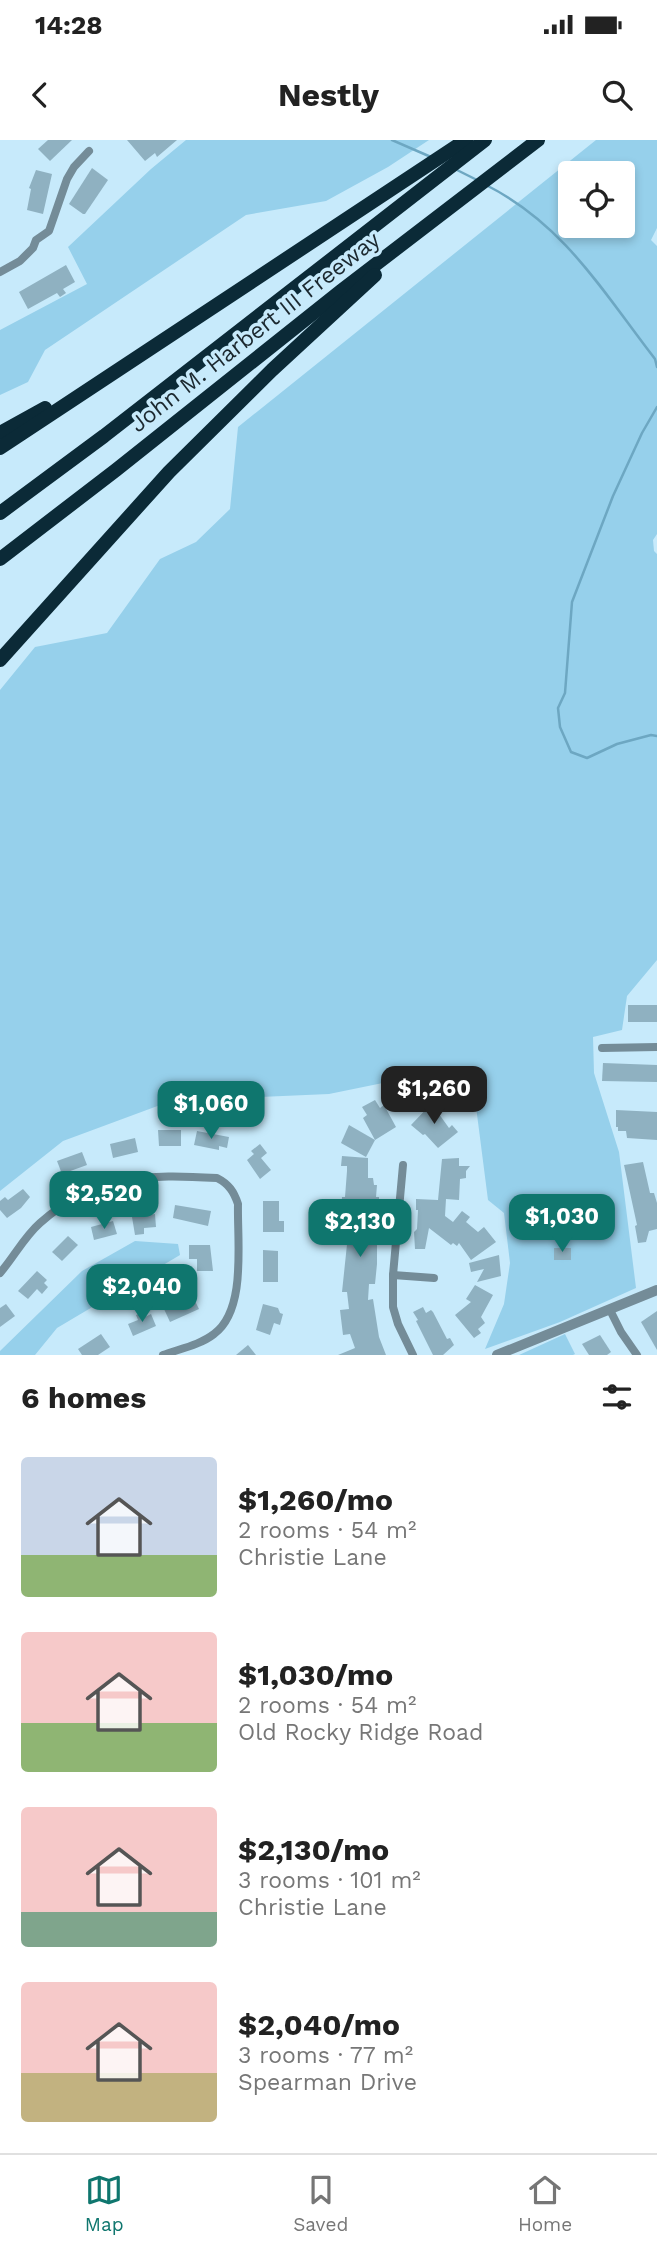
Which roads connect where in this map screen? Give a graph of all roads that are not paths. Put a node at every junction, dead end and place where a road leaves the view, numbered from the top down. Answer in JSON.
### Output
{"nodes":[{"id":1,"x":466,"y":140,"type":"edge"},
{"id":2,"x":485,"y":140,"type":"edge"},
{"id":3,"x":538,"y":140,"type":"edge"},
{"id":4,"x":89,"y":151,"type":"dead end"},
{"id":5,"x":435,"y":220,"type":"junction"},
{"id":6,"x":0,"y":272,"type":"edge"},
{"id":7,"x":171,"y":336,"type":"junction"},
{"id":8,"x":0,"y":433,"type":"edge"},
{"id":9,"x":0,"y":448,"type":"edge"},
{"id":10,"x":0,"y":513,"type":"edge"},
{"id":11,"x":0,"y":559,"type":"edge"},
{"id":12,"x":0,"y":660,"type":"edge"},
{"id":13,"x":657,"y":1047,"type":"edge"},
{"id":14,"x":602,"y":1048,"type":"dead end"},
{"id":15,"x":403,"y":1165,"type":"dead end"},
{"id":16,"x":0,"y":1273,"type":"edge"},
{"id":17,"x":393,"y":1275,"type":"junction"},
{"id":18,"x":434,"y":1278,"type":"dead end"},
{"id":19,"x":657,"y":1290,"type":"edge"},
{"id":20,"x":610,"y":1310,"type":"junction"},
{"id":21,"x":163,"y":1355,"type":"edge"},
{"id":22,"x":413,"y":1355,"type":"edge"},
{"id":23,"x":497,"y":1355,"type":"edge"},
{"id":24,"x":637,"y":1355,"type":"edge"}],
"edges":[{"from":1,"to":7,"type":"highway"},
{"from":2,"to":10,"type":"highway","name":"John M. Harbert III Freeway"},
{"from":3,"to":5,"type":"highway","name":"John M. Harbert III Freeway"},
{"from":4,"to":6,"type":"street"},
{"from":5,"to":11,"type":"highway","name":"John M. Harbert III Freeway"},
{"from":5,"to":12,"type":"highway"},
{"from":7,"to":8,"type":"highway"},
{"from":7,"to":9,"type":"highway"},
{"from":13,"to":14,"type":"street"},
{"from":15,"to":17,"type":"street"},
{"from":16,"to":21,"type":"street"},
{"from":17,"to":18,"type":"street"},
{"from":17,"to":22,"type":"street"},
{"from":19,"to":20,"type":"street"},
{"from":20,"to":23,"type":"street"},
{"from":20,"to":24,"type":"street"}]}
